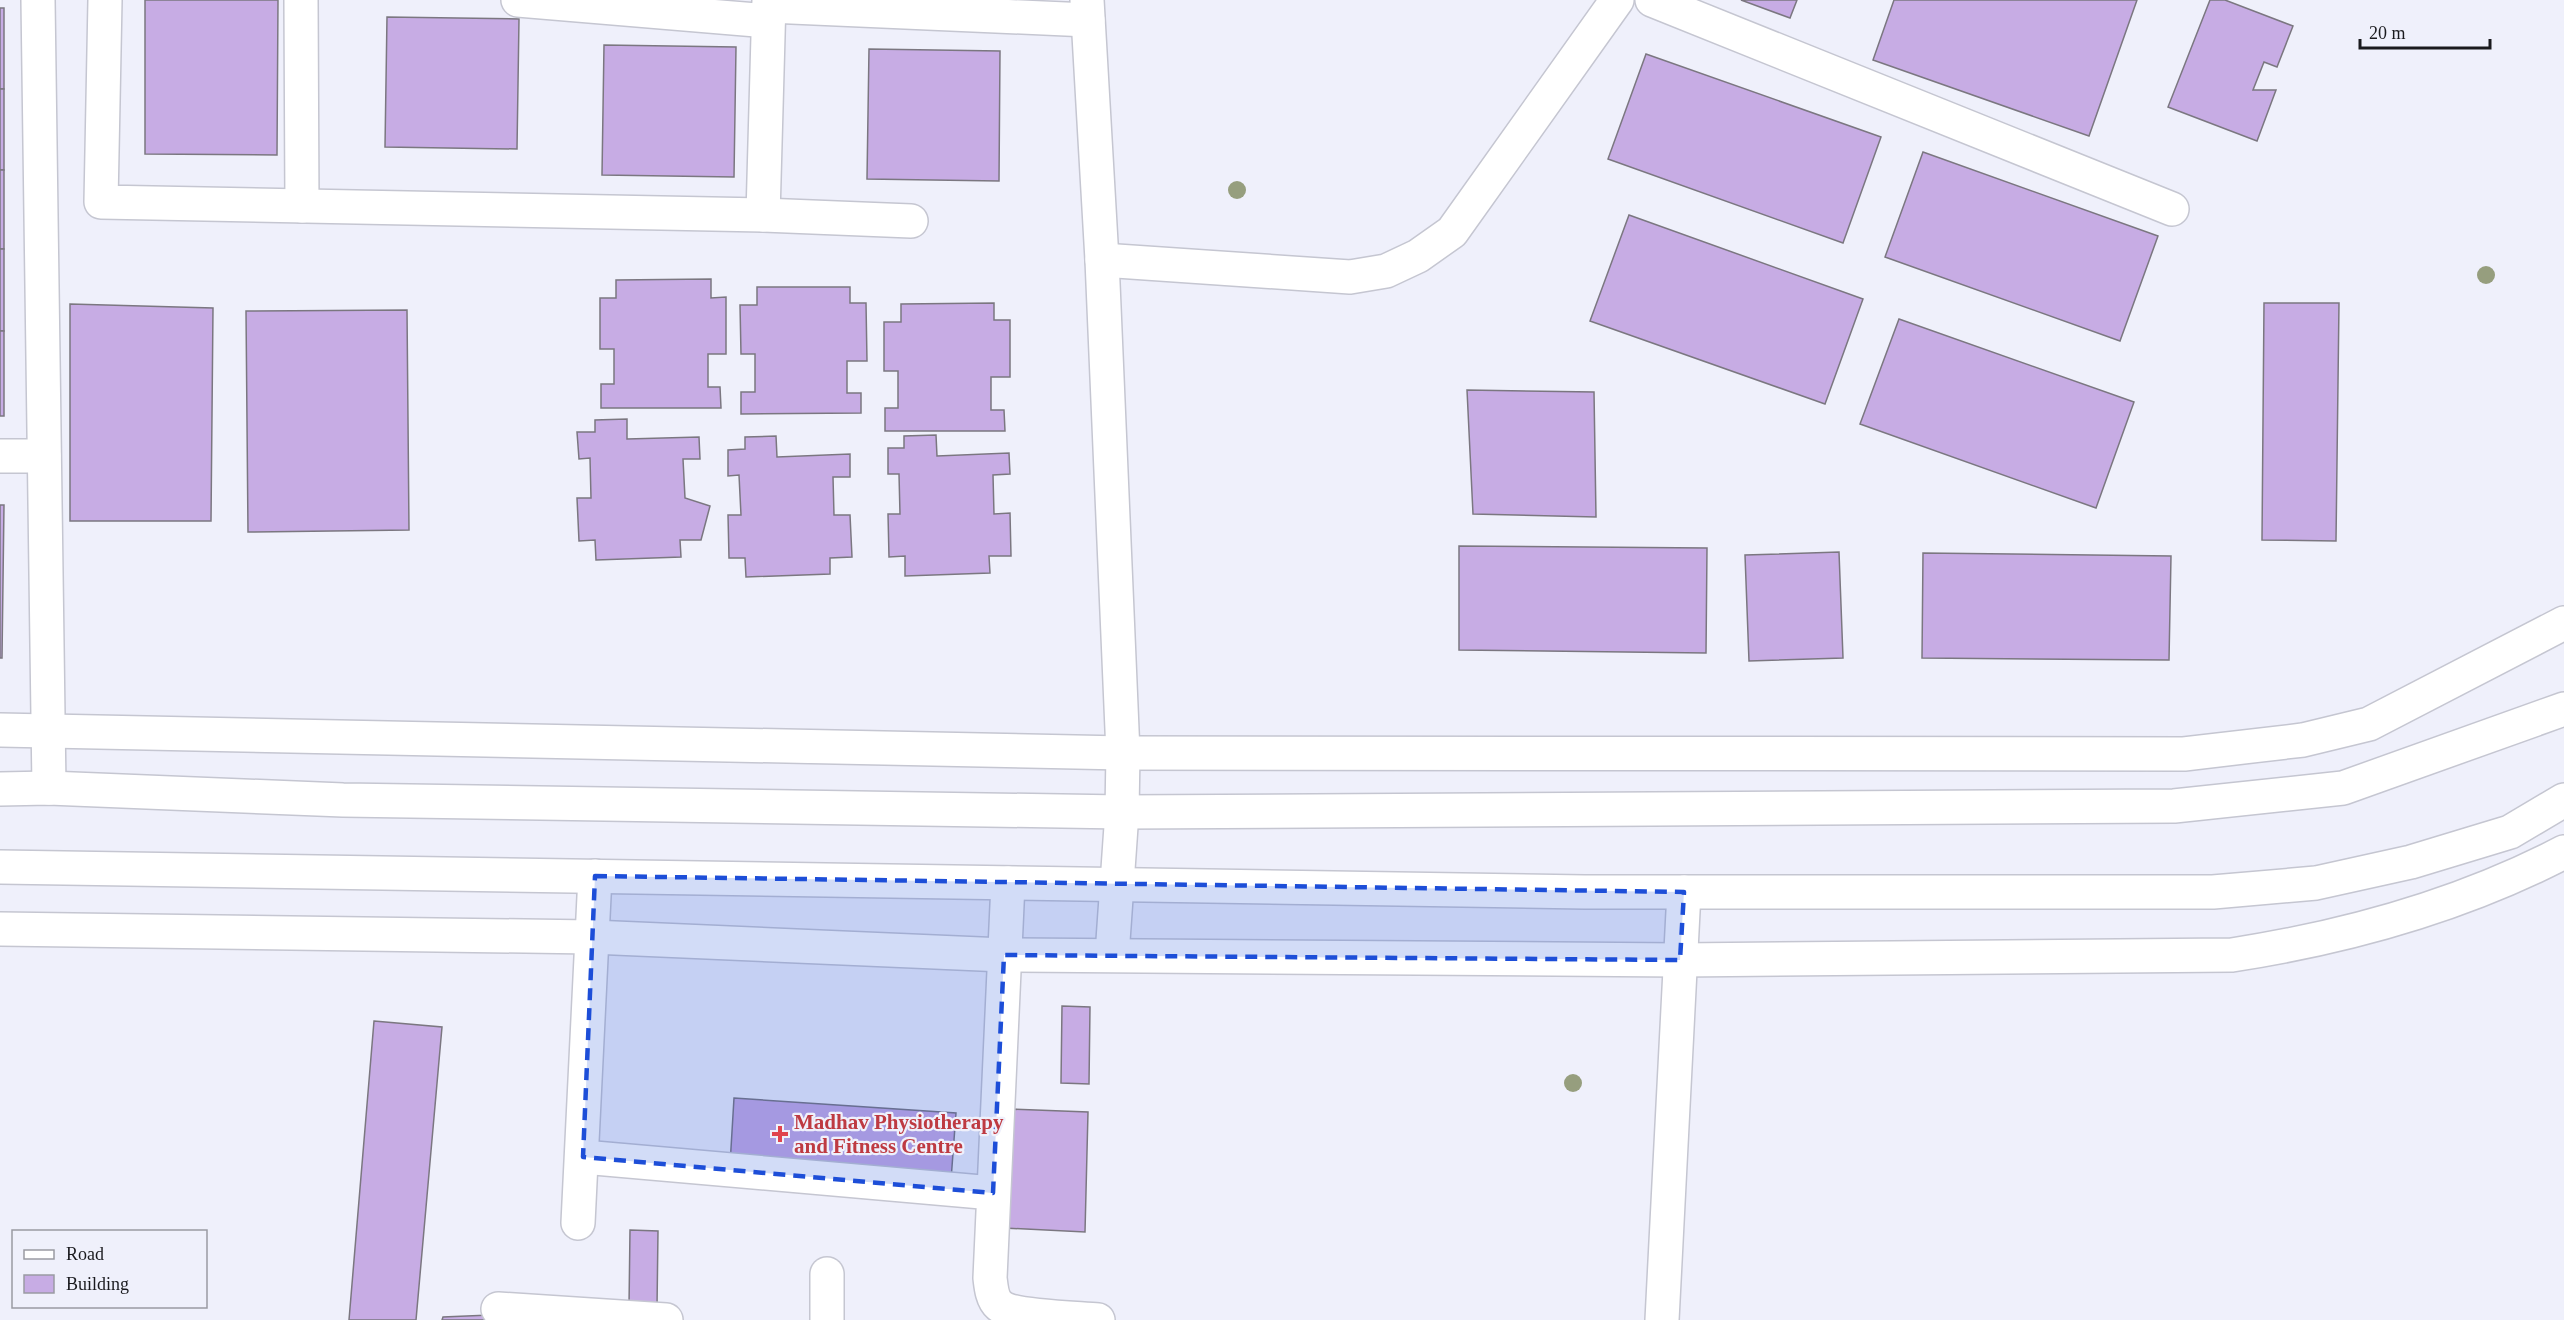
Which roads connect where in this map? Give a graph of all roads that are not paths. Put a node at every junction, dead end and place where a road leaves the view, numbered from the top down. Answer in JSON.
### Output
{"nodes":[{"id":1,"x":38,"y":0,"type":"edge"},
{"id":2,"x":105,"y":0,"type":"edge"},
{"id":3,"x":301,"y":0,"type":"edge"},
{"id":4,"x":518,"y":0,"type":"edge"},
{"id":5,"x":1617,"y":0,"type":"edge"},
{"id":6,"x":1652,"y":0,"type":"edge"},
{"id":7,"x":769,"y":9,"type":"edge"},
{"id":8,"x":1088,"y":10,"type":"edge"},
{"id":9,"x":302,"y":206,"type":"junction"},
{"id":10,"x":2172,"y":209,"type":"dead end"},
{"id":11,"x":763,"y":215,"type":"junction"},
{"id":12,"x":911,"y":221,"type":"dead end"},
{"id":13,"x":1102,"y":260,"type":"junction"},
{"id":14,"x":0,"y":456,"type":"edge"},
{"id":15,"x":44,"y":456,"type":"junction"},
{"id":16,"x":2564,"y":624,"type":"edge"},
{"id":17,"x":2564,"y":709,"type":"edge"},
{"id":18,"x":0,"y":730,"type":"edge"},
{"id":19,"x":48,"y":730,"type":"junction"},
{"id":20,"x":1123,"y":753,"type":"junction"},
{"id":21,"x":0,"y":789,"type":"edge"},
{"id":22,"x":49,"y":789,"type":"junction"},
{"id":23,"x":2564,"y":800,"type":"edge"},
{"id":24,"x":1122,"y":812,"type":"junction"},
{"id":25,"x":2564,"y":852,"type":"edge"},
{"id":26,"x":0,"y":867,"type":"edge"},
{"id":27,"x":595,"y":876,"type":"junction"},
{"id":28,"x":1008,"y":883,"type":"junction"},
{"id":29,"x":1115,"y":886,"type":"junction"},
{"id":30,"x":1684,"y":892,"type":"junction"},
{"id":31,"x":0,"y":929,"type":"edge"},
{"id":32,"x":592,"y":937,"type":"junction"},
{"id":33,"x":1004,"y":955,"type":"junction"},
{"id":34,"x":1112,"y":955,"type":"junction"},
{"id":35,"x":1680,"y":960,"type":"junction"},
{"id":36,"x":583,"y":1156,"type":"junction"},
{"id":37,"x":993,"y":1193,"type":"junction"},
{"id":38,"x":578,"y":1223,"type":"dead end"},
{"id":39,"x":827,"y":1274,"type":"dead end"},
{"id":40,"x":498,"y":1309,"type":"dead end"},
{"id":41,"x":666,"y":1320,"type":"edge"},
{"id":42,"x":827,"y":1320,"type":"edge"},
{"id":43,"x":1098,"y":1320,"type":"edge"},
{"id":44,"x":1662,"y":1320,"type":"edge"}],
"edges":[{"from":1,"to":15,"type":"street"},
{"from":2,"to":9,"type":"street"},
{"from":3,"to":9,"type":"street"},
{"from":4,"to":7,"type":"street"},
{"from":5,"to":13,"type":"street"},
{"from":6,"to":10,"type":"street"},
{"from":7,"to":8,"type":"street"},
{"from":7,"to":11,"type":"street"},
{"from":8,"to":13,"type":"street"},
{"from":9,"to":11,"type":"street"},
{"from":11,"to":12,"type":"street"},
{"from":13,"to":20,"type":"street"},
{"from":14,"to":15,"type":"street"},
{"from":15,"to":19,"type":"street"},
{"from":16,"to":20,"type":"street"},
{"from":17,"to":24,"type":"street"},
{"from":18,"to":19,"type":"street"},
{"from":19,"to":20,"type":"street"},
{"from":19,"to":22,"type":"street"},
{"from":20,"to":24,"type":"street"},
{"from":21,"to":22,"type":"street"},
{"from":22,"to":24,"type":"street"},
{"from":23,"to":30,"type":"street"},
{"from":24,"to":29,"type":"street"},
{"from":25,"to":35,"type":"street"},
{"from":26,"to":27,"type":"street"},
{"from":27,"to":28,"type":"street"},
{"from":27,"to":32,"type":"street"},
{"from":28,"to":29,"type":"street"},
{"from":28,"to":33,"type":"street"},
{"from":29,"to":30,"type":"street"},
{"from":29,"to":34,"type":"street"},
{"from":30,"to":35,"type":"street"},
{"from":31,"to":32,"type":"street"},
{"from":32,"to":33,"type":"street"},
{"from":32,"to":36,"type":"street"},
{"from":33,"to":34,"type":"street"},
{"from":33,"to":37,"type":"street"},
{"from":34,"to":35,"type":"street"},
{"from":35,"to":44,"type":"street"},
{"from":36,"to":37,"type":"street"},
{"from":36,"to":38,"type":"street"},
{"from":37,"to":43,"type":"street"},
{"from":39,"to":42,"type":"street"},
{"from":40,"to":41,"type":"street"}]}
